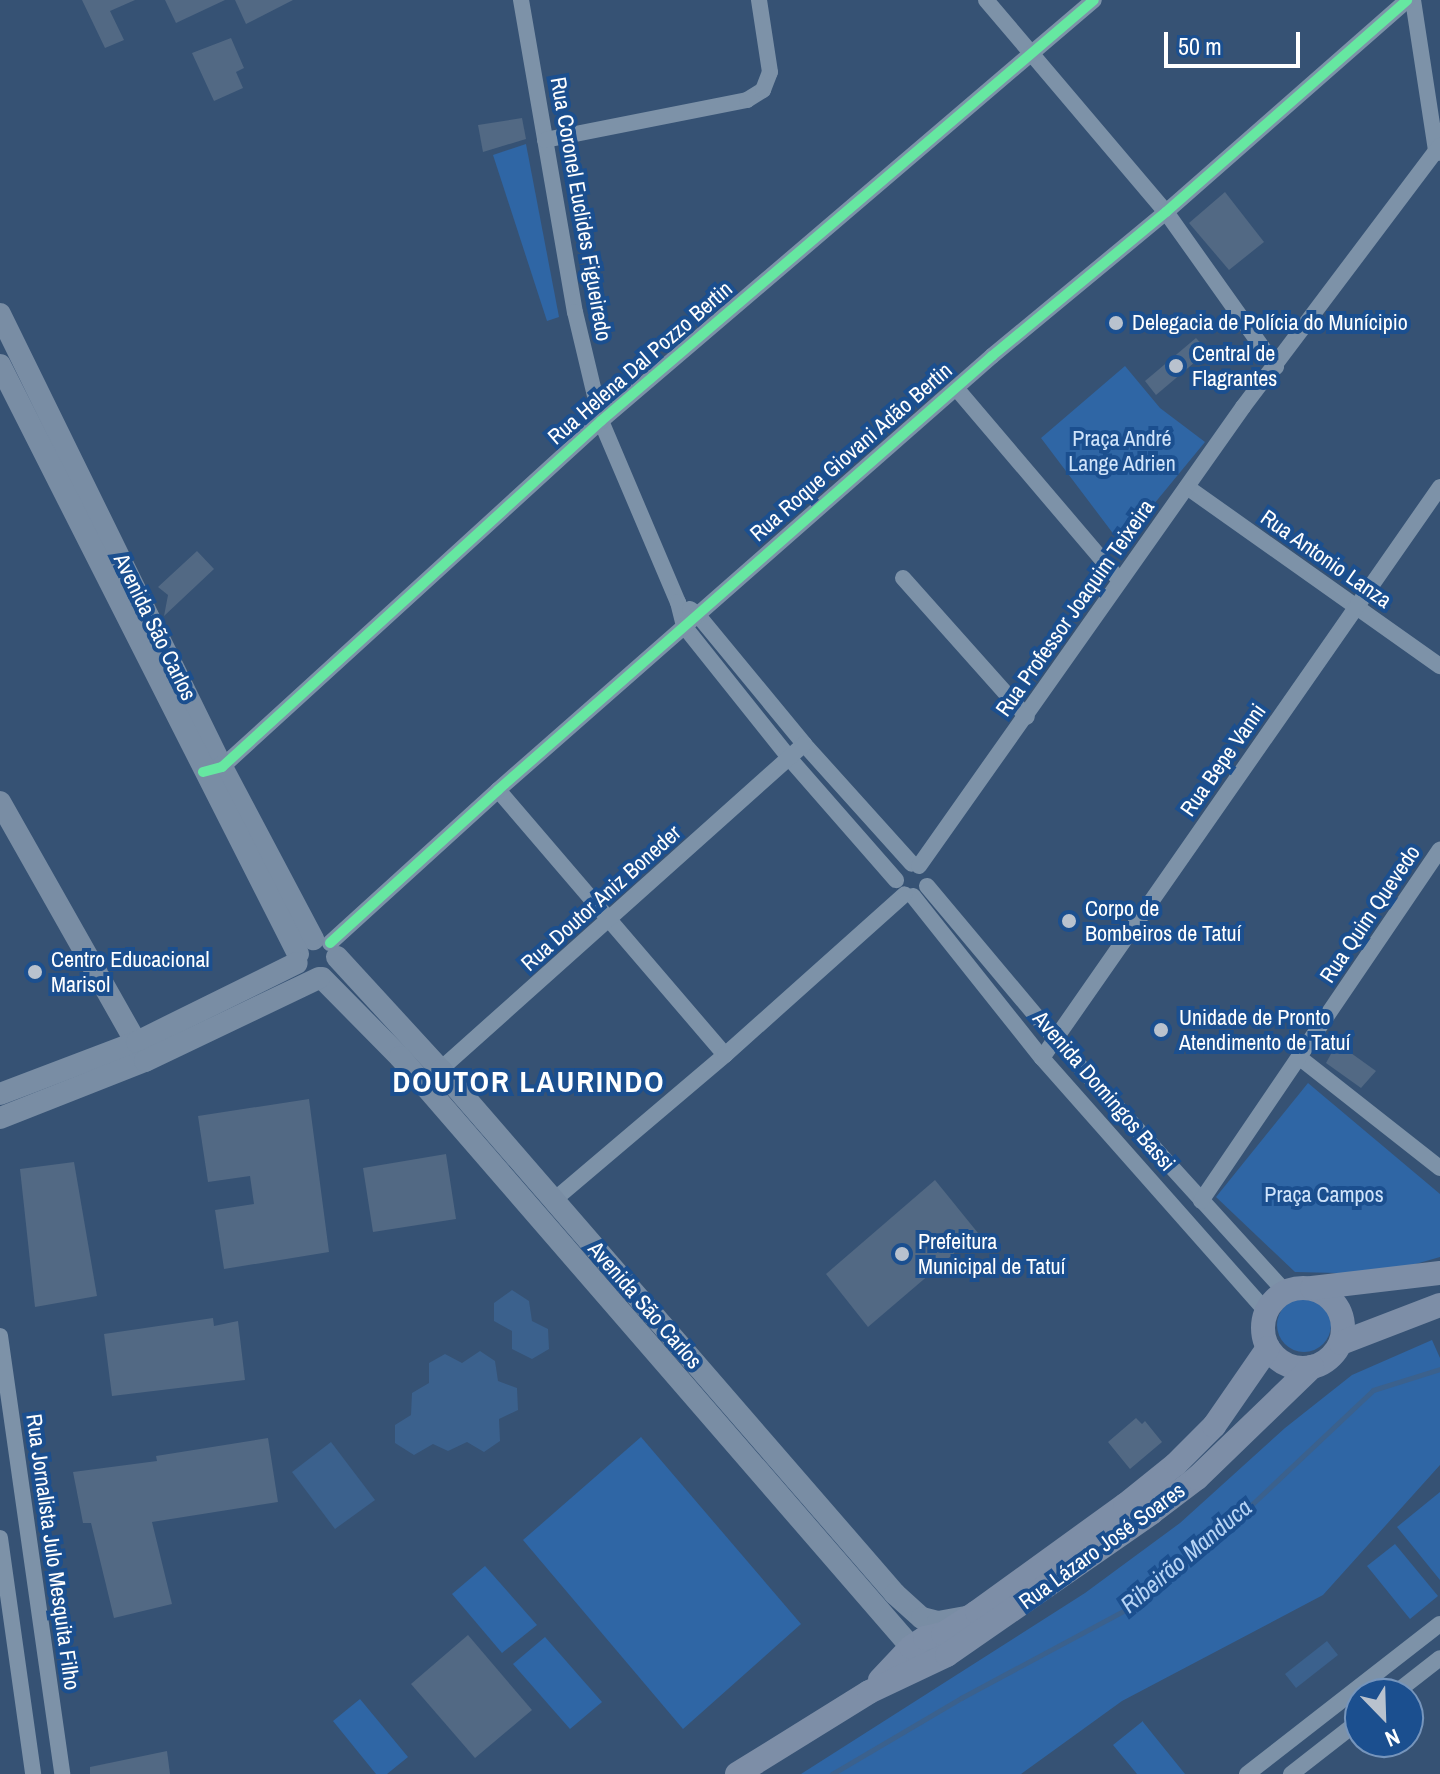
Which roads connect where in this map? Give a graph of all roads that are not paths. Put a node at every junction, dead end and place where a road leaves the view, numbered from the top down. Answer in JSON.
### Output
{"nodes":[{"id":1,"x":521,"y":0,"type":"edge"},
{"id":2,"x":759,"y":0,"type":"edge"},
{"id":3,"x":986,"y":0,"type":"edge"},
{"id":4,"x":1094,"y":0,"type":"edge"},
{"id":5,"x":1410,"y":0,"type":"edge"},
{"id":6,"x":1032,"y":52,"type":"junction"},
{"id":7,"x":545,"y":140,"type":"junction"},
{"id":8,"x":1439,"y":150,"type":"edge"},
{"id":9,"x":1166,"y":212,"type":"junction"},
{"id":10,"x":0,"y":314,"type":"edge"},
{"id":11,"x":0,"y":365,"type":"edge"},
{"id":12,"x":1276,"y":367,"type":"junction"},
{"id":13,"x":956,"y":388,"type":"junction"},
{"id":14,"x":601,"y":421,"type":"junction"},
{"id":15,"x":1187,"y":487,"type":"junction"},
{"id":16,"x":1440,"y":487,"type":"edge"},
{"id":17,"x":903,"y":578,"type":"dead end"},
{"id":18,"x":1120,"y":581,"type":"junction"},
{"id":19,"x":678,"y":602,"type":"junction"},
{"id":20,"x":1356,"y":607,"type":"junction"},
{"id":21,"x":697,"y":614,"type":"junction"},
{"id":22,"x":684,"y":626,"type":"junction"},
{"id":23,"x":1440,"y":666,"type":"edge"},
{"id":24,"x":1027,"y":717,"type":"junction"},
{"id":25,"x":804,"y":744,"type":"junction"},
{"id":26,"x":790,"y":759,"type":"junction"},
{"id":27,"x":213,"y":769,"type":"junction"},
{"id":28,"x":498,"y":790,"type":"junction"},
{"id":29,"x":0,"y":802,"type":"edge"},
{"id":30,"x":1440,"y":849,"type":"edge"},
{"id":31,"x":915,"y":865,"type":"junction"},
{"id":32,"x":910,"y":889,"type":"junction"},
{"id":33,"x":611,"y":919,"type":"junction"},
{"id":34,"x":315,"y":951,"type":"junction"},
{"id":35,"x":321,"y":978,"type":"junction"},
{"id":36,"x":1056,"y":1040,"type":"junction"},
{"id":37,"x":141,"y":1051,"type":"junction"},
{"id":38,"x":725,"y":1055,"type":"junction"},
{"id":39,"x":1042,"y":1058,"type":"junction"},
{"id":40,"x":1300,"y":1058,"type":"junction"},
{"id":41,"x":432,"y":1077,"type":"junction"},
{"id":42,"x":0,"y":1094,"type":"edge"},
{"id":43,"x":0,"y":1118,"type":"edge"},
{"id":44,"x":1440,"y":1168,"type":"edge"},
{"id":45,"x":554,"y":1200,"type":"junction"},
{"id":46,"x":1201,"y":1201,"type":"junction"},
{"id":47,"x":1440,"y":1273,"type":"edge"},
{"id":48,"x":1413,"y":1277,"type":"junction"},
{"id":49,"x":1312,"y":1288,"type":"junction"},
{"id":50,"x":1285,"y":1292,"type":"junction"},
{"id":51,"x":1440,"y":1292,"type":"edge"},
{"id":52,"x":1440,"y":1305,"type":"edge"},
{"id":53,"x":1266,"y":1311,"type":"junction"},
{"id":54,"x":0,"y":1336,"type":"edge"},
{"id":55,"x":1341,"y":1343,"type":"junction"},
{"id":56,"x":1268,"y":1348,"type":"junction"},
{"id":57,"x":1312,"y":1367,"type":"junction"},
{"id":58,"x":3,"y":1384,"type":"edge"},
{"id":59,"x":7,"y":1434,"type":"edge"},
{"id":60,"x":0,"y":1538,"type":"edge"},
{"id":61,"x":35,"y":1577,"type":"junction"},
{"id":62,"x":6,"y":1581,"type":"junction"},
{"id":63,"x":968,"y":1617,"type":"junction"},
{"id":64,"x":1440,"y":1624,"type":"edge"},
{"id":65,"x":911,"y":1647,"type":"junction"},
{"id":66,"x":947,"y":1655,"type":"junction"},
{"id":67,"x":1440,"y":1658,"type":"edge"},
{"id":68,"x":1414,"y":1678,"type":"edge"},
{"id":69,"x":869,"y":1692,"type":"junction"},
{"id":70,"x":1344,"y":1733,"type":"edge"},
{"id":71,"x":33,"y":1774,"type":"edge"},
{"id":72,"x":62,"y":1774,"type":"edge"},
{"id":73,"x":737,"y":1774,"type":"edge"},
{"id":74,"x":1247,"y":1774,"type":"edge"},
{"id":75,"x":1291,"y":1774,"type":"edge"}],
"edges":[{"from":1,"to":7,"type":"street","name":"Rua Coronel Euclides Figueiredo"},
{"from":2,"to":7,"type":"street"},
{"from":3,"to":6,"type":"street"},
{"from":4,"to":6,"type":"street","name":"Rua Helena Dal Pozzo Bertin"},
{"from":5,"to":8,"type":"street"},
{"from":5,"to":9,"type":"street","name":"Rua Roque Giovani Adão Bertin"},
{"from":6,"to":9,"type":"street"},
{"from":6,"to":14,"type":"street","name":"Rua Helena Dal Pozzo Bertin"},
{"from":7,"to":14,"type":"street","name":"Rua Coronel Euclides Figueiredo"},
{"from":8,"to":12,"type":"street","name":"Rua Professor Joaquim Teixeira"},
{"from":9,"to":12,"type":"street"},
{"from":9,"to":13,"type":"street","name":"Rua Roque Giovani Adão Bertin"},
{"from":10,"to":27,"type":"main road","name":"Avenida São Carlos"},
{"from":11,"to":27,"type":"main road","name":"Avenida São Carlos"},
{"from":12,"to":15,"type":"street","name":"Rua Professor Joaquim Teixeira"},
{"from":13,"to":18,"type":"street"},
{"from":13,"to":21,"type":"street","name":"Rua Roque Giovani Adão Bertin"},
{"from":14,"to":19,"type":"street","name":"Rua Coronel Euclides Figueiredo"},
{"from":14,"to":27,"type":"street","name":"Rua Helena Dal Pozzo Bertin"},
{"from":15,"to":18,"type":"street","name":"Rua Professor Joaquim Teixeira"},
{"from":15,"to":20,"type":"street","name":"Rua Antonio Lanza"},
{"from":16,"to":20,"type":"street","name":"Rua Bepe Vanni"},
{"from":17,"to":24,"type":"street"},
{"from":18,"to":24,"type":"street","name":"Rua Professor Joaquim Teixeira"},
{"from":19,"to":21,"type":"street"},
{"from":19,"to":22,"type":"street","name":"Rua Coronel Euclides Figueiredo"},
{"from":20,"to":23,"type":"street","name":"Rua Antonio Lanza"},
{"from":20,"to":36,"type":"street","name":"Rua Bepe Vanni"},
{"from":21,"to":22,"type":"street","name":"Rua Roque Giovani Adão Bertin"},
{"from":21,"to":25,"type":"street"},
{"from":22,"to":26,"type":"street","name":"Avenida Domingos Bassi"},
{"from":22,"to":28,"type":"street","name":"Rua Roque Giovani Adão Bertin"},
{"from":24,"to":31,"type":"street","name":"Rua Professor Joaquim Teixeira"},
{"from":25,"to":26,"type":"street","name":"Rua Doutor Aniz Boneder"},
{"from":25,"to":31,"type":"street"},
{"from":26,"to":32,"type":"street","name":"Avenida Domingos Bassi"},
{"from":26,"to":33,"type":"street","name":"Rua Doutor Aniz Boneder"},
{"from":27,"to":34,"type":"main road","name":"Avenida São Carlos"},
{"from":28,"to":33,"type":"street"},
{"from":28,"to":34,"type":"street","name":"Rua Roque Giovani Adão Bertin"},
{"from":29,"to":37,"type":"main road"},
{"from":30,"to":40,"type":"street","name":"Rua Quim Quevedo"},
{"from":31,"to":32,"type":"street","name":"Rua Professor Joaquim Teixeira"},
{"from":31,"to":32,"type":"street"},
{"from":32,"to":36,"type":"street","name":"Avenida Domingos Bassi"},
{"from":32,"to":38,"type":"street"},
{"from":32,"to":39,"type":"street","name":"Avenida Domingos Bassi"},
{"from":33,"to":38,"type":"street"},
{"from":33,"to":41,"type":"street","name":"Rua Doutor Aniz Boneder"},
{"from":34,"to":35,"type":"main road","name":"Avenida São Carlos"},
{"from":34,"to":37,"type":"main road"},
{"from":34,"to":41,"type":"main road","name":"Avenida São Carlos"},
{"from":35,"to":37,"type":"main road"},
{"from":35,"to":41,"type":"main road","name":"Avenida São Carlos"},
{"from":36,"to":39,"type":"street","name":"Rua Bepe Vanni"},
{"from":36,"to":46,"type":"street","name":"Avenida Domingos Bassi"},
{"from":37,"to":42,"type":"main road"},
{"from":37,"to":43,"type":"main road"},
{"from":38,"to":45,"type":"street"},
{"from":39,"to":53,"type":"street","name":"Avenida Domingos Bassi"},
{"from":40,"to":44,"type":"street"},
{"from":40,"to":46,"type":"street","name":"Rua Quim Quevedo"},
{"from":41,"to":45,"type":"main road","name":"Avenida São Carlos"},
{"from":41,"to":65,"type":"main road","name":"Avenida São Carlos"},
{"from":45,"to":63,"type":"main road","name":"Avenida São Carlos"},
{"from":46,"to":50,"type":"street","name":"Avenida Domingos Bassi"},
{"from":47,"to":48,"type":"main road"},
{"from":48,"to":49,"type":"main road"},
{"from":48,"to":51,"type":"main road"},
{"from":49,"to":50,"type":"main road"},
{"from":49,"to":55,"type":"main road"},
{"from":50,"to":53,"type":"main road"},
{"from":52,"to":55,"type":"main road"},
{"from":53,"to":56,"type":"main road"},
{"from":54,"to":58,"type":"street","name":"Rua Jornalista Julo Mesquita Filho"},
{"from":55,"to":57,"type":"main road"},
{"from":56,"to":57,"type":"main road"},
{"from":56,"to":63,"type":"main road","name":"Rua Lázaro José Soares"},
{"from":57,"to":66,"type":"main road","name":"Rua Lázaro José Soares"},
{"from":58,"to":59,"type":"street","name":"Rua Jornalista Julo Mesquita Filho"},
{"from":59,"to":61,"type":"street","name":"Rua Jornalista Julo Mesquita Filho"},
{"from":60,"to":62,"type":"street"},
{"from":61,"to":62,"type":"street"},
{"from":61,"to":72,"type":"street","name":"Rua Jornalista Julo Mesquita Filho"},
{"from":62,"to":71,"type":"street"},
{"from":63,"to":65,"type":"main road","name":"Rua Lázaro José Soares"},
{"from":64,"to":74,"type":"street"},
{"from":65,"to":66,"type":"main road"},
{"from":65,"to":69,"type":"main road","name":"Rua Lázaro José Soares"},
{"from":66,"to":69,"type":"main road","name":"Rua Lázaro José Soares"},
{"from":67,"to":68,"type":"street"},
{"from":69,"to":73,"type":"main road","name":"Rua Lázaro José Soares"},
{"from":70,"to":75,"type":"street"}]}
